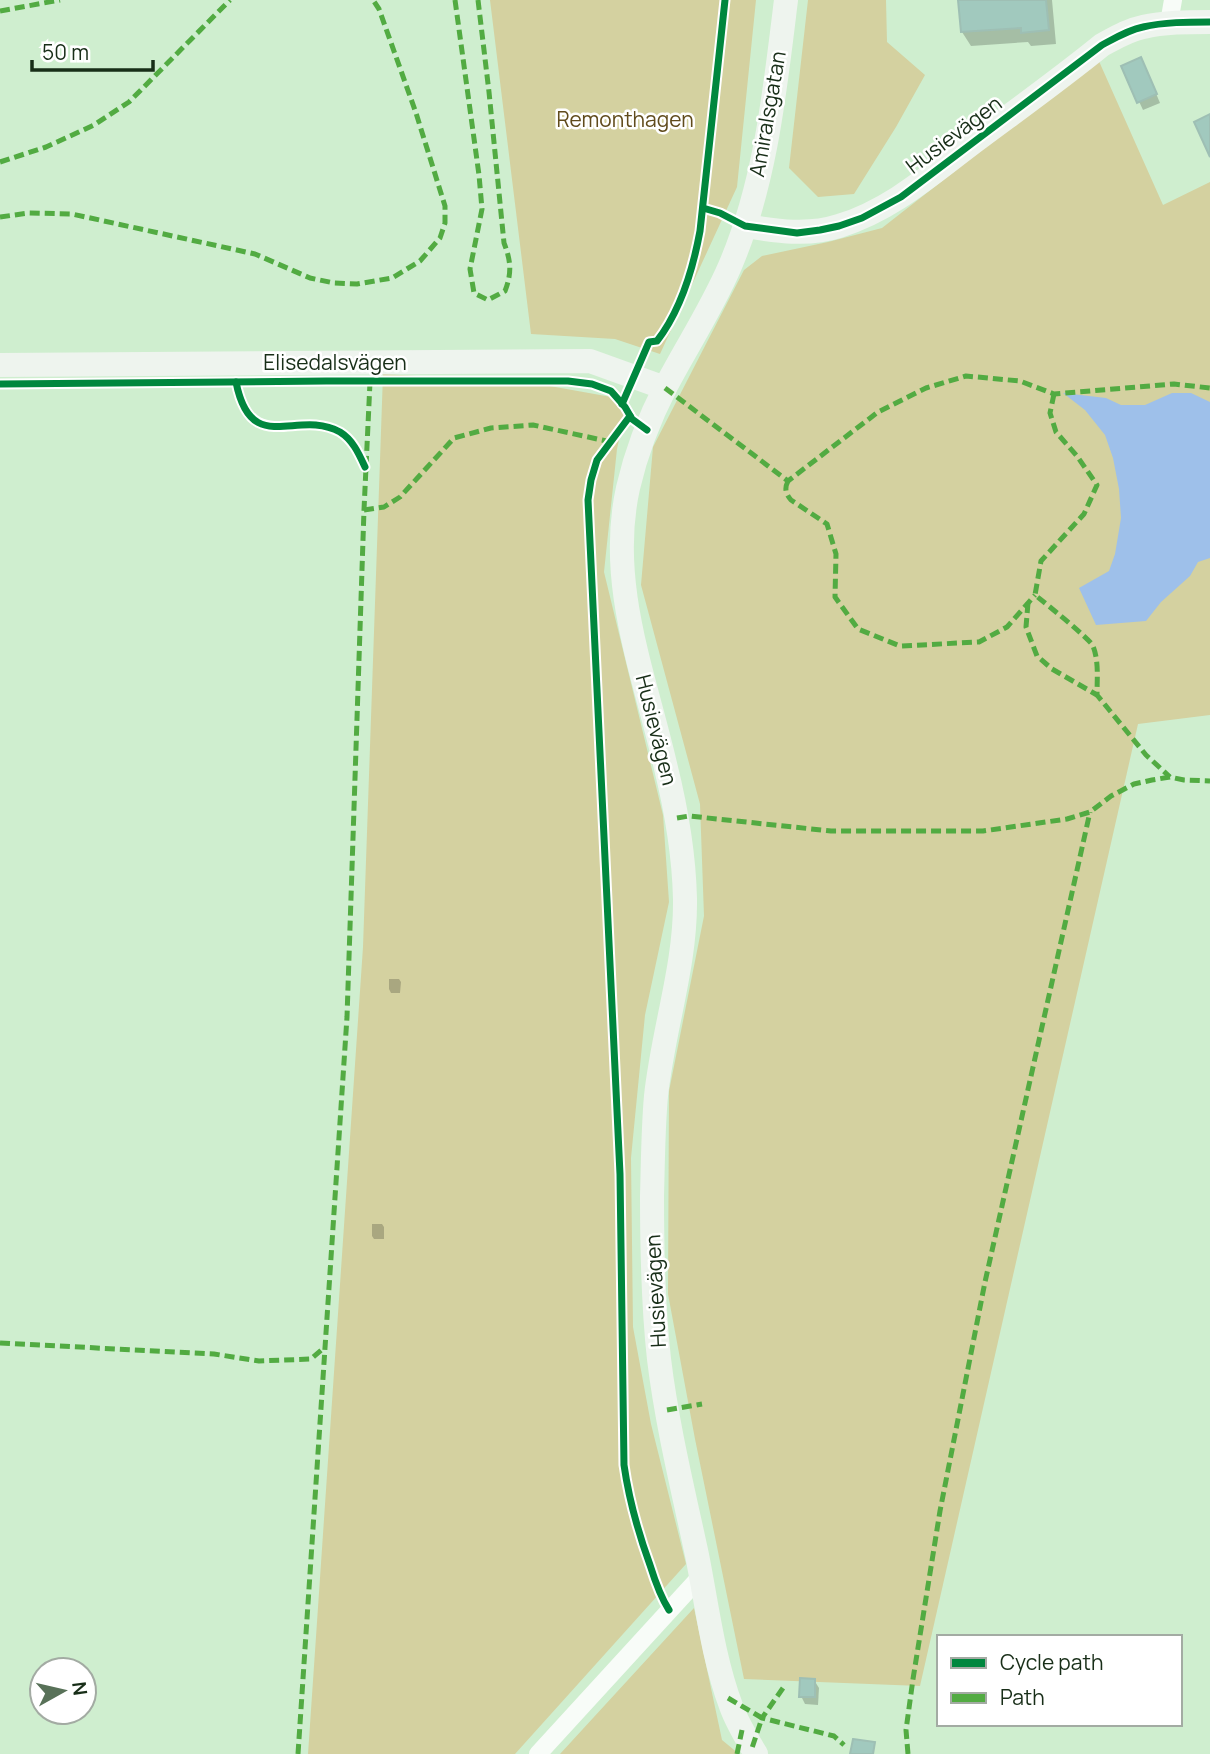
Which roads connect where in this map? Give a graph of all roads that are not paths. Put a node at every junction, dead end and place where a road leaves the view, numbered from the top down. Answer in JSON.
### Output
{"nodes":[{"id":1,"x":786,"y":0,"type":"edge"},
{"id":2,"x":1171,"y":12,"type":"edge"},
{"id":3,"x":1210,"y":22,"type":"edge"},
{"id":4,"x":745,"y":226,"type":"junction"},
{"id":5,"x":0,"y":365,"type":"edge"},
{"id":6,"x":665,"y":388,"type":"junction"},
{"id":7,"x":701,"y":1576,"type":"junction"},
{"id":8,"x":538,"y":1754,"type":"edge"},
{"id":9,"x":756,"y":1754,"type":"edge"}],
"edges":[{"from":1,"to":4,"type":"street","name":"Amiralsgatan"},
{"from":2,"to":3,"type":"street","name":"Husievägen"},
{"from":2,"to":4,"type":"street","name":"Husievägen"},
{"from":4,"to":6,"type":"street","name":"Husievägen"},
{"from":5,"to":6,"type":"street","name":"Elisedalsvägen"},
{"from":6,"to":7,"type":"street","name":"Husievägen"},
{"from":7,"to":8,"type":"street"},
{"from":7,"to":9,"type":"street","name":"Husievägen"}]}
